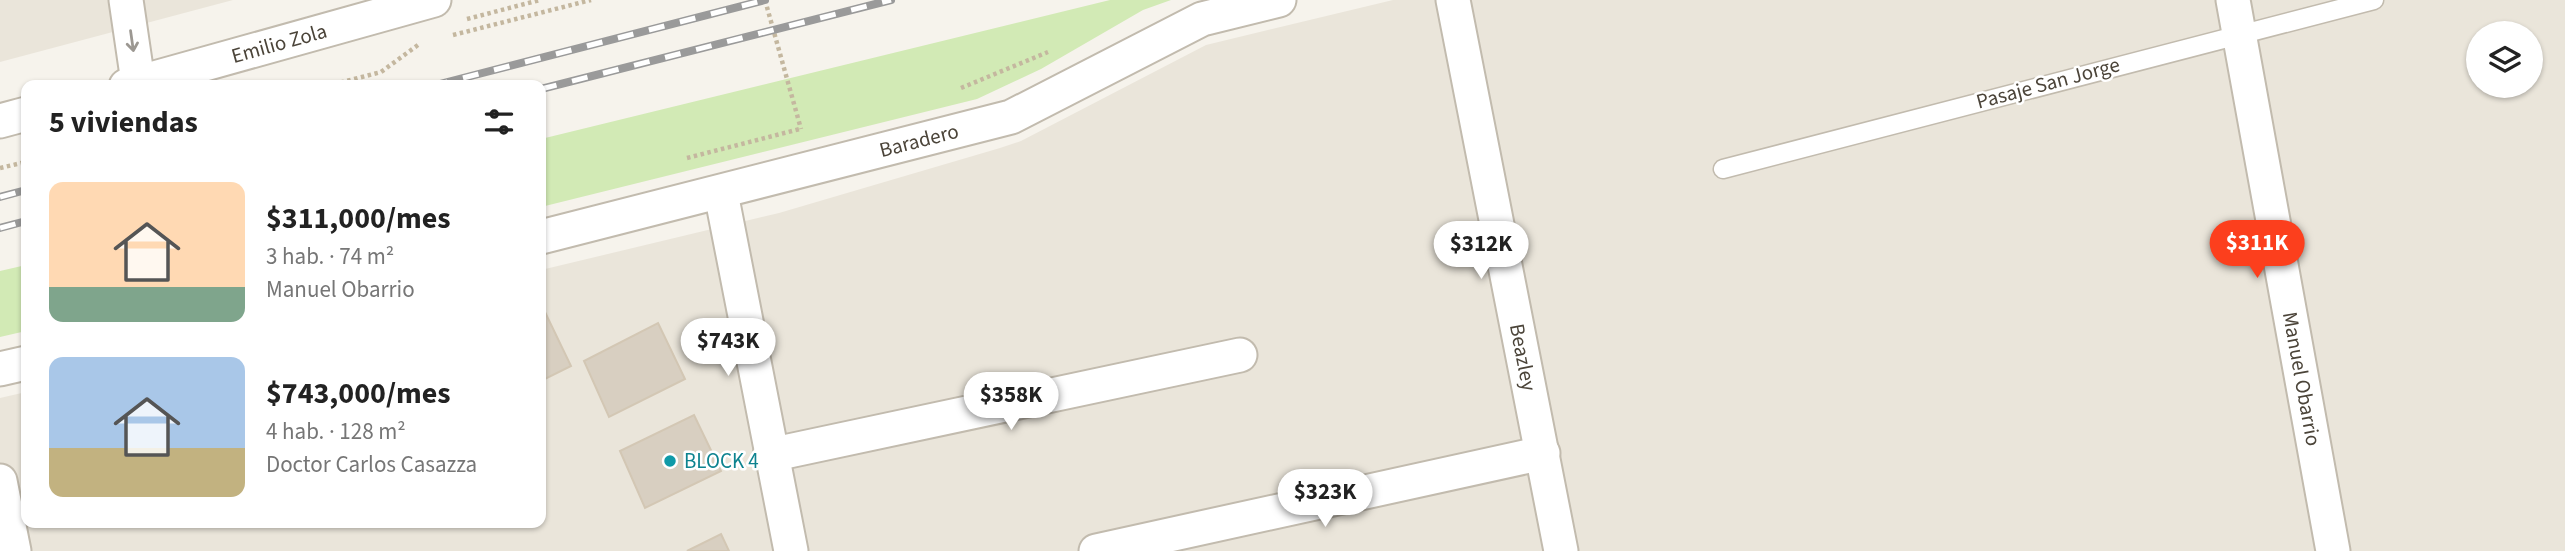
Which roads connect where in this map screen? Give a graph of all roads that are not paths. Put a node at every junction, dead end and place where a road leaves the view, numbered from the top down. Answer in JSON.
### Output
{"nodes":[{"id":1,"x":127,"y":0,"type":"edge"},
{"id":2,"x":434,"y":0,"type":"edge"},
{"id":3,"x":1279,"y":0,"type":"edge"},
{"id":4,"x":1453,"y":0,"type":"edge"},
{"id":5,"x":2233,"y":0,"type":"edge"},
{"id":6,"x":2374,"y":0,"type":"edge"},
{"id":7,"x":2240,"y":33,"type":"junction"},
{"id":8,"x":132,"y":80,"type":"edge"},
{"id":9,"x":146,"y":80,"type":"edge"},
{"id":10,"x":21,"y":115,"type":"edge"},
{"id":11,"x":0,"y":121,"type":"edge"},
{"id":12,"x":1723,"y":169,"type":"dead end"},
{"id":13,"x":721,"y":193,"type":"junction"},
{"id":14,"x":546,"y":236,"type":"edge"},
{"id":15,"x":1240,"y":355,"type":"dead end"},
{"id":16,"x":21,"y":363,"type":"edge"},
{"id":17,"x":0,"y":369,"type":"edge"},
{"id":18,"x":1543,"y":453,"type":"junction"},
{"id":19,"x":771,"y":455,"type":"junction"},
{"id":20,"x":0,"y":481,"type":"edge"},
{"id":21,"x":14,"y":551,"type":"edge"},
{"id":22,"x":790,"y":551,"type":"edge"},
{"id":23,"x":1096,"y":551,"type":"edge"},
{"id":24,"x":1561,"y":551,"type":"edge"},
{"id":25,"x":2333,"y":551,"type":"edge"}],
"edges":[{"from":1,"to":8,"type":"street","one_way":true},
{"from":2,"to":9,"type":"street","name":"Emilio Zola"},
{"from":3,"to":13,"type":"street","name":"Baradero"},
{"from":4,"to":18,"type":"street","name":"Beazley"},
{"from":5,"to":7,"type":"street","name":"Manuel Obarrio"},
{"from":6,"to":7,"type":"lane","name":"Pasaje San Jorge"},
{"from":7,"to":12,"type":"lane","name":"Pasaje San Jorge"},
{"from":7,"to":25,"type":"street","name":"Manuel Obarrio"},
{"from":10,"to":11,"type":"street"},
{"from":13,"to":14,"type":"street","name":"Baradero"},
{"from":13,"to":19,"type":"street"},
{"from":15,"to":19,"type":"street"},
{"from":16,"to":17,"type":"street"},
{"from":18,"to":23,"type":"street"},
{"from":18,"to":24,"type":"street","name":"Beazley"},
{"from":19,"to":22,"type":"street"},
{"from":20,"to":21,"type":"street"}]}
